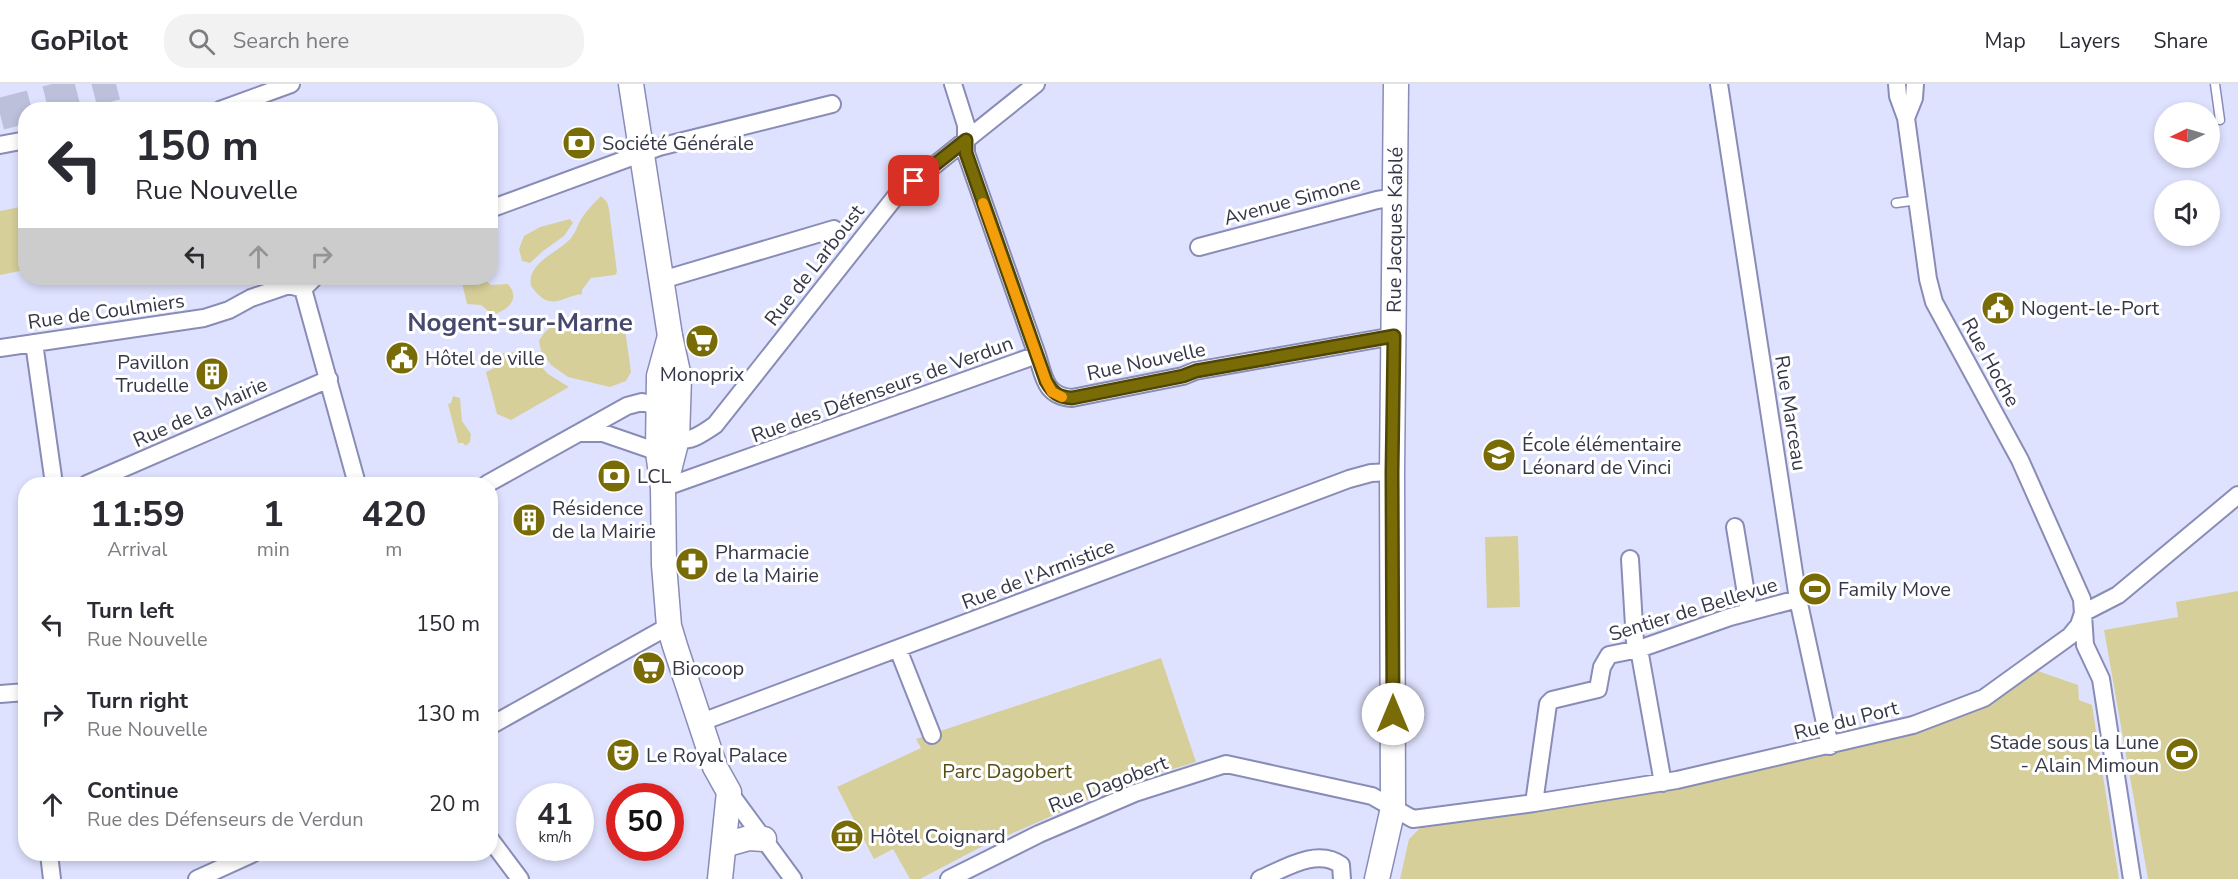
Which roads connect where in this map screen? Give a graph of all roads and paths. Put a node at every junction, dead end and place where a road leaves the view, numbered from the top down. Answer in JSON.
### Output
{"nodes":[{"id":1,"x":291,"y":84,"type":"edge"},
{"id":2,"x":953,"y":84,"type":"edge"},
{"id":3,"x":1036,"y":84,"type":"edge"},
{"id":4,"x":1396,"y":84,"type":"edge"},
{"id":5,"x":1719,"y":84,"type":"edge"},
{"id":6,"x":1897,"y":84,"type":"edge"},
{"id":7,"x":1915,"y":84,"type":"edge"},
{"id":8,"x":2215,"y":84,"type":"edge"},
{"id":9,"x":632,"y":85,"type":"edge"},
{"id":10,"x":242,"y":102,"type":"edge"},
{"id":11,"x":2218,"y":102,"type":"edge"},
{"id":12,"x":832,"y":104,"type":"dead end"},
{"id":13,"x":1906,"y":118,"type":"junction"},
{"id":14,"x":966,"y":140,"type":"junction"},
{"id":15,"x":18,"y":142,"type":"edge"},
{"id":16,"x":0,"y":145,"type":"edge"},
{"id":17,"x":643,"y":152,"type":"junction"},
{"id":18,"x":1396,"y":197,"type":"junction"},
{"id":19,"x":1918,"y":200,"type":"junction"},
{"id":20,"x":1896,"y":202,"type":"dead end"},
{"id":21,"x":498,"y":206,"type":"edge"},
{"id":22,"x":834,"y":229,"type":"dead end"},
{"id":23,"x":1199,"y":247,"type":"dead end"},
{"id":24,"x":662,"y":279,"type":"junction"},
{"id":25,"x":289,"y":285,"type":"edge"},
{"id":26,"x":308,"y":285,"type":"edge"},
{"id":27,"x":1394,"y":336,"type":"junction"},
{"id":28,"x":34,"y":343,"type":"junction"},
{"id":29,"x":0,"y":348,"type":"edge"},
{"id":30,"x":1036,"y":355,"type":"junction"},
{"id":31,"x":329,"y":379,"type":"junction"},
{"id":32,"x":668,"y":409,"type":"junction"},
{"id":33,"x":579,"y":433,"type":"junction"},
{"id":34,"x":667,"y":446,"type":"junction"},
{"id":35,"x":1392,"y":472,"type":"junction"},
{"id":36,"x":53,"y":477,"type":"edge"},
{"id":37,"x":103,"y":477,"type":"edge"},
{"id":38,"x":355,"y":477,"type":"edge"},
{"id":39,"x":498,"y":478,"type":"edge"},
{"id":40,"x":663,"y":488,"type":"junction"},
{"id":41,"x":2238,"y":495,"type":"edge"},
{"id":42,"x":1735,"y":526,"type":"dead end"},
{"id":43,"x":1630,"y":559,"type":"dead end"},
{"id":44,"x":1798,"y":599,"type":"junction"},
{"id":45,"x":1749,"y":612,"type":"junction"},
{"id":46,"x":2083,"y":613,"type":"junction"},
{"id":47,"x":669,"y":626,"type":"junction"},
{"id":48,"x":898,"y":649,"type":"junction"},
{"id":49,"x":1639,"y":650,"type":"junction"},
{"id":50,"x":18,"y":693,"type":"edge"},
{"id":51,"x":0,"y":694,"type":"edge"},
{"id":52,"x":498,"y":722,"type":"edge"},
{"id":53,"x":699,"y":723,"type":"junction"},
{"id":54,"x":932,"y":735,"type":"dead end"},
{"id":55,"x":1830,"y":746,"type":"junction"},
{"id":56,"x":1663,"y":783,"type":"junction"},
{"id":57,"x":729,"y":792,"type":"junction"},
{"id":58,"x":1534,"y":803,"type":"junction"},
{"id":59,"x":1393,"y":808,"type":"junction"},
{"id":60,"x":764,"y":839,"type":"junction"},
{"id":61,"x":724,"y":845,"type":"junction"},
{"id":62,"x":498,"y":850,"type":"edge"},
{"id":63,"x":50,"y":861,"type":"edge"},
{"id":64,"x":237,"y":861,"type":"edge"},
{"id":65,"x":52,"y":879,"type":"edge"},
{"id":66,"x":197,"y":879,"type":"edge"},
{"id":67,"x":520,"y":879,"type":"edge"},
{"id":68,"x":720,"y":879,"type":"edge"},
{"id":69,"x":792,"y":879,"type":"edge"},
{"id":70,"x":949,"y":879,"type":"edge"},
{"id":71,"x":1260,"y":879,"type":"edge"},
{"id":72,"x":1342,"y":879,"type":"edge"},
{"id":73,"x":1377,"y":879,"type":"edge"},
{"id":74,"x":2132,"y":879,"type":"edge"}],
"edges":[{"from":1,"to":10,"type":"street"},
{"from":2,"to":14,"type":"street","name":"Rue des Défenseurs de Verdun"},
{"from":3,"to":14,"type":"street","name":"Rue de Larboust"},
{"from":4,"to":18,"type":"street","name":"Rue Jacques Kablé"},
{"from":5,"to":44,"type":"street","name":"Rue Marceau"},
{"from":6,"to":13,"type":"street","name":"Rue Hoche"},
{"from":7,"to":13,"type":"street","name":"Rue Hoche"},
{"from":8,"to":11,"type":"lane"},
{"from":9,"to":17,"type":"street"},
{"from":12,"to":17,"type":"street"},
{"from":13,"to":19,"type":"street","name":"Rue Hoche"},
{"from":14,"to":30,"type":"street","name":"Rue des Défenseurs de Verdun"},
{"from":14,"to":34,"type":"street","name":"Rue de Larboust"},
{"from":15,"to":16,"type":"street"},
{"from":17,"to":21,"type":"street"},
{"from":17,"to":24,"type":"street"},
{"from":18,"to":23,"type":"street","name":"Avenue Simone"},
{"from":18,"to":27,"type":"street","name":"Rue Jacques Kablé"},
{"from":19,"to":20,"type":"lane"},
{"from":19,"to":46,"type":"street","name":"Rue Hoche"},
{"from":22,"to":24,"type":"street"},
{"from":24,"to":32,"type":"street"},
{"from":25,"to":28,"type":"street","name":"Rue de Coulmiers"},
{"from":26,"to":31,"type":"street"},
{"from":27,"to":30,"type":"street","name":"Rue Nouvelle"},
{"from":27,"to":35,"type":"street","name":"Rue Jacques Kablé"},
{"from":28,"to":29,"type":"street","name":"Rue de Coulmiers"},
{"from":28,"to":36,"type":"street"},
{"from":30,"to":40,"type":"street","name":"Rue des Défenseurs de Verdun"},
{"from":31,"to":37,"type":"street","name":"Rue de la Mairie"},
{"from":31,"to":38,"type":"street"},
{"from":32,"to":33,"type":"street"},
{"from":32,"to":34,"type":"street"},
{"from":33,"to":34,"type":"street"},
{"from":33,"to":39,"type":"street"},
{"from":34,"to":40,"type":"street"},
{"from":35,"to":48,"type":"street","name":"Rue de l'Armistice"},
{"from":35,"to":59,"type":"street","name":"Rue Jacques Kablé"},
{"from":40,"to":47,"type":"street"},
{"from":41,"to":46,"type":"street"},
{"from":42,"to":45,"type":"street"},
{"from":43,"to":49,"type":"street"},
{"from":44,"to":45,"type":"street","name":"Sentier de Bellevue"},
{"from":44,"to":55,"type":"street","name":"Rue Marceau"},
{"from":45,"to":49,"type":"street","name":"Sentier de Bellevue"},
{"from":46,"to":55,"type":"street","name":"Rue du Port"},
{"from":46,"to":74,"type":"street","name":"Rue Hoche"},
{"from":47,"to":52,"type":"street"},
{"from":47,"to":53,"type":"street"},
{"from":48,"to":53,"type":"street","name":"Rue de l'Armistice"},
{"from":48,"to":54,"type":"street"},
{"from":49,"to":56,"type":"street"},
{"from":49,"to":58,"type":"street","name":"Sentier de Bellevue"},
{"from":50,"to":51,"type":"street"},
{"from":53,"to":57,"type":"street"},
{"from":55,"to":56,"type":"street","name":"Rue du Port"},
{"from":56,"to":58,"type":"street","name":"Rue du Port"},
{"from":57,"to":60,"type":"street"},
{"from":57,"to":61,"type":"street"},
{"from":58,"to":59,"type":"street","name":"Rue du Port"},
{"from":59,"to":70,"type":"street","name":"Rue Dagobert"},
{"from":59,"to":73,"type":"street","name":"Rue Jacques Kablé"},
{"from":60,"to":61,"type":"street"},
{"from":60,"to":69,"type":"street"},
{"from":61,"to":68,"type":"street"},
{"from":62,"to":67,"type":"street"},
{"from":63,"to":65,"type":"street"},
{"from":64,"to":66,"type":"street"},
{"from":71,"to":72,"type":"street"}]}
